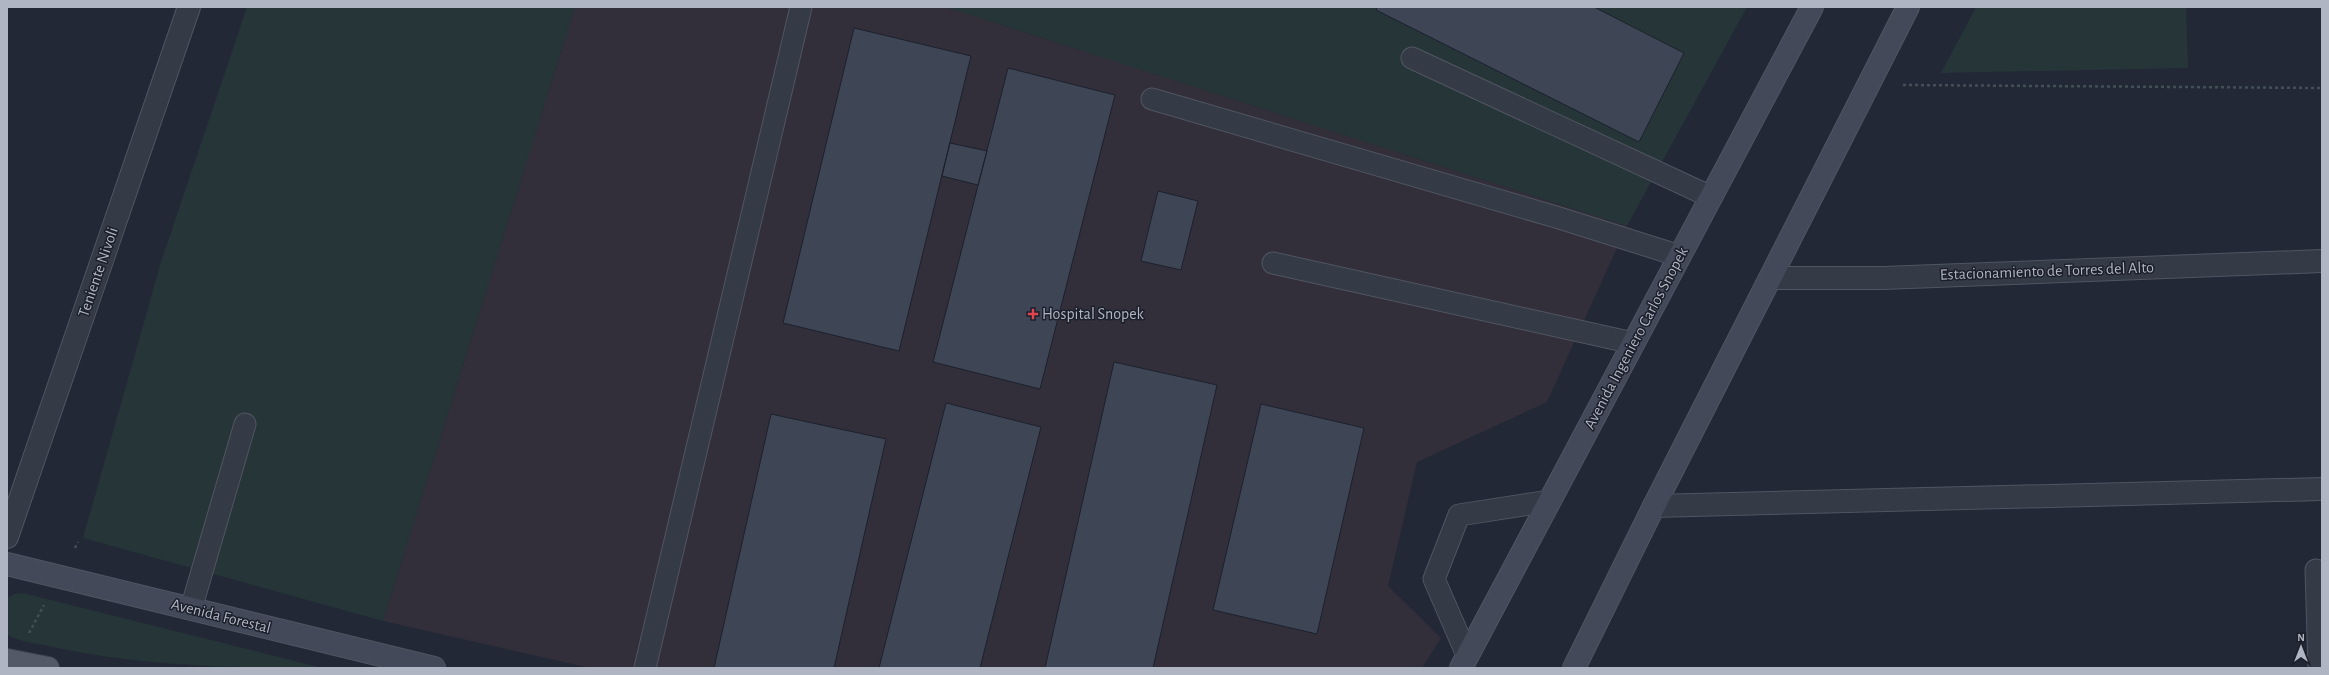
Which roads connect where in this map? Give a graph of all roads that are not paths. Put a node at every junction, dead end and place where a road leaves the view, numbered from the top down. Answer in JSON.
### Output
{"nodes":[{"id":1,"x":188,"y":7,"type":"edge"},
{"id":2,"x":801,"y":7,"type":"edge"},
{"id":3,"x":1812,"y":7,"type":"edge"},
{"id":4,"x":1908,"y":7,"type":"edge"},
{"id":5,"x":1412,"y":58,"type":"dead end"},
{"id":6,"x":1152,"y":99,"type":"dead end"},
{"id":7,"x":1711,"y":197,"type":"junction"},
{"id":8,"x":1680,"y":256,"type":"junction"},
{"id":9,"x":2322,"y":261,"type":"edge"},
{"id":10,"x":1273,"y":263,"type":"dead end"},
{"id":11,"x":1771,"y":278,"type":"junction"},
{"id":12,"x":1633,"y":343,"type":"junction"},
{"id":13,"x":245,"y":424,"type":"dead end"},
{"id":14,"x":2322,"y":489,"type":"edge"},
{"id":15,"x":1549,"y":501,"type":"junction"},
{"id":16,"x":1654,"y":506,"type":"junction"},
{"id":17,"x":7,"y":537,"type":"edge"},
{"id":18,"x":7,"y":564,"type":"edge"},
{"id":19,"x":2316,"y":570,"type":"dead end"},
{"id":20,"x":191,"y":609,"type":"junction"},
{"id":21,"x":7,"y":660,"type":"edge"},
{"id":22,"x":1464,"y":662,"type":"edge"},
{"id":23,"x":48,"y":668,"type":"edge"},
{"id":24,"x":434,"y":668,"type":"edge"},
{"id":25,"x":645,"y":668,"type":"edge"},
{"id":26,"x":1574,"y":668,"type":"edge"},
{"id":27,"x":2319,"y":668,"type":"edge"}],
"edges":[{"from":1,"to":17,"type":"street","name":"Teniente Nivoli"},
{"from":2,"to":25,"type":"lane"},
{"from":3,"to":7,"type":"street","name":"Avenida Ingeniero Carlos Snopek"},
{"from":4,"to":11,"type":"street"},
{"from":5,"to":7,"type":"lane"},
{"from":6,"to":8,"type":"lane"},
{"from":7,"to":8,"type":"street","name":"Avenida Ingeniero Carlos Snopek"},
{"from":8,"to":12,"type":"street","name":"Avenida Ingeniero Carlos Snopek"},
{"from":9,"to":11,"type":"street","name":"Estacionamiento de Torres del Alto"},
{"from":10,"to":12,"type":"lane"},
{"from":11,"to":16,"type":"street"},
{"from":12,"to":15,"type":"street","name":"Avenida Ingeniero Carlos Snopek"},
{"from":13,"to":20,"type":"lane"},
{"from":14,"to":16,"type":"street"},
{"from":15,"to":22,"type":"street","name":"Avenida Ingeniero Carlos Snopek"},
{"from":15,"to":22,"type":"lane"},
{"from":16,"to":26,"type":"street"},
{"from":18,"to":20,"type":"street","name":"Avenida Forestal"},
{"from":19,"to":27,"type":"lane"},
{"from":20,"to":24,"type":"street","name":"Avenida Forestal"},
{"from":21,"to":23,"type":"main road"}]}
